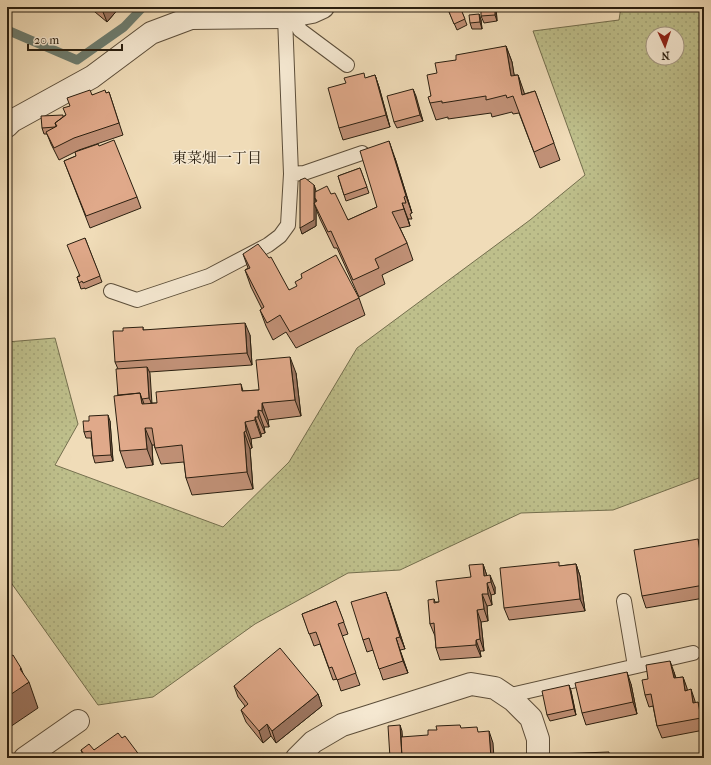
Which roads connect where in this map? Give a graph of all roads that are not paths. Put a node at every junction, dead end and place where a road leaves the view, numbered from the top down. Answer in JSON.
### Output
{"nodes":[{"id":1,"x":323,"y":7,"type":"edge"},
{"id":2,"x":289,"y":17,"type":"junction"},
{"id":3,"x":347,"y":65,"type":"dead end"},
{"id":4,"x":7,"y":126,"type":"edge"},
{"id":5,"x":362,"y":153,"type":"edge"},
{"id":6,"x":291,"y":174,"type":"junction"},
{"id":7,"x":111,"y":291,"type":"dead end"},
{"id":8,"x":624,"y":601,"type":"dead end"},
{"id":9,"x":693,"y":653,"type":"dead end"},
{"id":10,"x":635,"y":666,"type":"junction"},
{"id":11,"x":507,"y":696,"type":"junction"},
{"id":12,"x":78,"y":721,"type":"dead end"},
{"id":13,"x":25,"y":758,"type":"edge"},
{"id":14,"x":297,"y":758,"type":"edge"},
{"id":15,"x":538,"y":758,"type":"edge"}],
"edges":[{"from":1,"to":2,"type":"street"},
{"from":2,"to":3,"type":"lane"},
{"from":2,"to":4,"type":"street"},
{"from":2,"to":6,"type":"lane"},
{"from":5,"to":6,"type":"lane"},
{"from":6,"to":7,"type":"lane"},
{"from":8,"to":10,"type":"lane"},
{"from":9,"to":10,"type":"lane"},
{"from":10,"to":11,"type":"lane"},
{"from":11,"to":14,"type":"street"},
{"from":11,"to":15,"type":"street"},
{"from":12,"to":13,"type":"street"}]}
